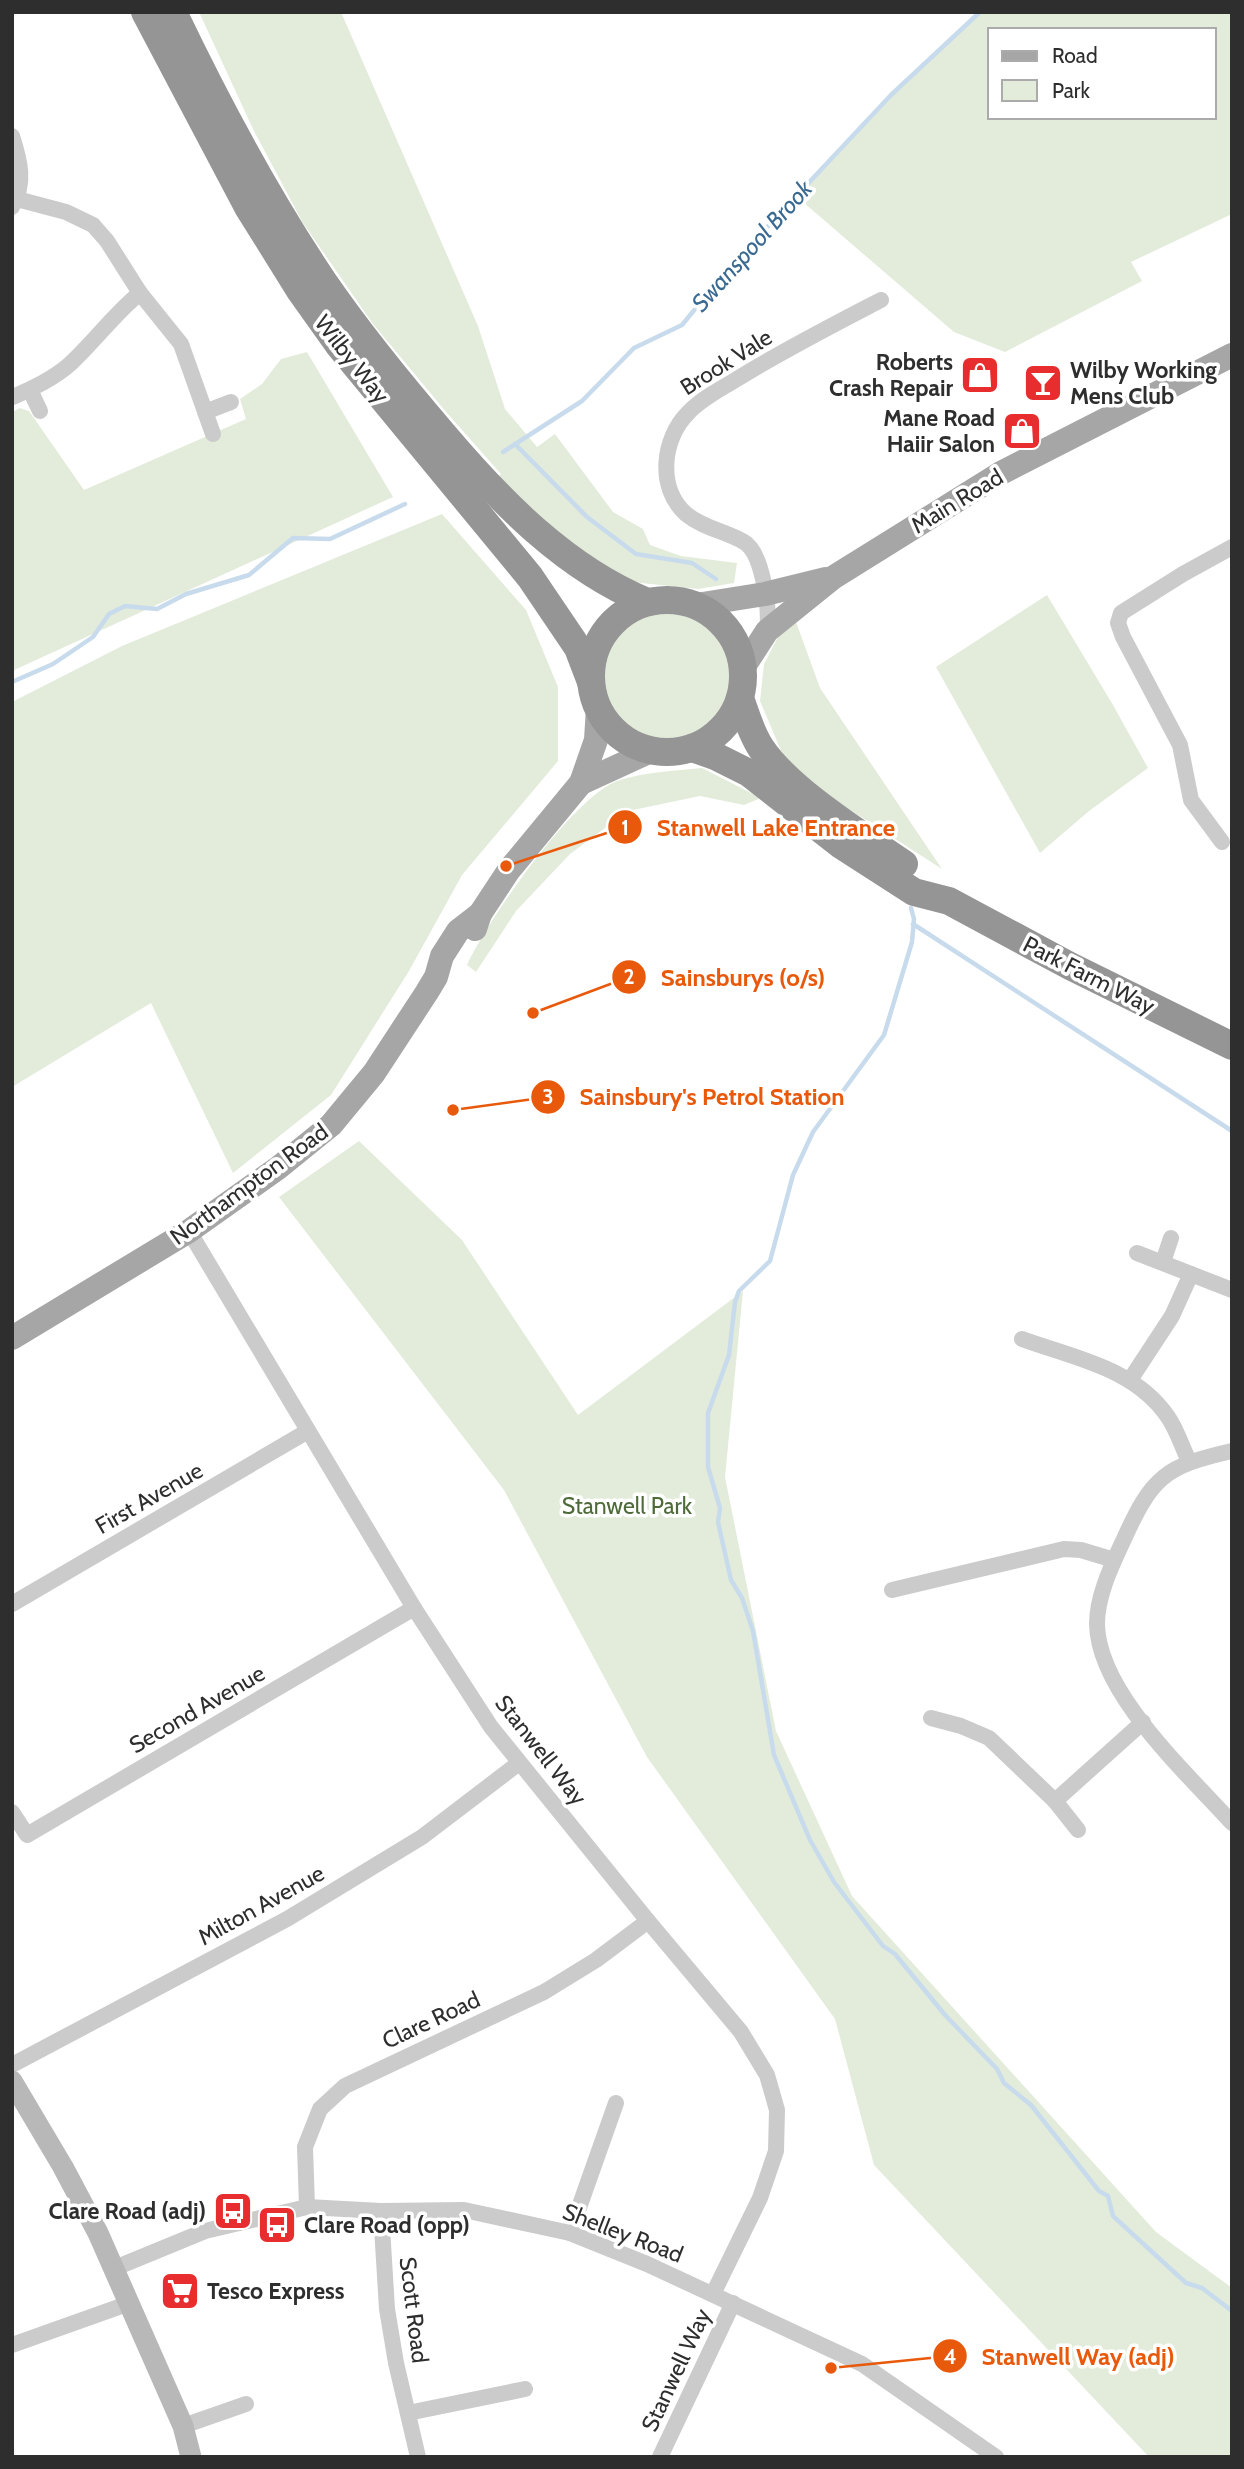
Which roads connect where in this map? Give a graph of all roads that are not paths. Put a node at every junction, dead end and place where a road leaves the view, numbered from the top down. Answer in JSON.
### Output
{"nodes":[{"id":1,"x":145,"y":12,"type":"edge"},
{"id":2,"x":173,"y":12,"type":"edge"},
{"id":3,"x":12,"y":136,"type":"edge"},
{"id":4,"x":15,"y":203,"type":"edge"},
{"id":5,"x":140,"y":293,"type":"junction"},
{"id":6,"x":881,"y":300,"type":"dead end"},
{"id":7,"x":1230,"y":361,"type":"edge"},
{"id":8,"x":30,"y":390,"type":"junction"},
{"id":9,"x":13,"y":397,"type":"edge"},
{"id":10,"x":231,"y":402,"type":"dead end"},
{"id":11,"x":40,"y":411,"type":"dead end"},
{"id":12,"x":205,"y":412,"type":"junction"},
{"id":13,"x":213,"y":434,"type":"dead end"},
{"id":14,"x":1232,"y":547,"type":"edge"},
{"id":15,"x":835,"y":577,"type":"junction"},
{"id":16,"x":765,"y":594,"type":"junction"},
{"id":17,"x":647,"y":602,"type":"junction"},
{"id":18,"x":696,"y":605,"type":"junction"},
{"id":19,"x":767,"y":631,"type":"junction"},
{"id":20,"x":743,"y":668,"type":"junction"},
{"id":21,"x":595,"y":695,"type":"junction"},
{"id":22,"x":740,"y":698,"type":"junction"},
{"id":23,"x":692,"y":748,"type":"junction"},
{"id":24,"x":653,"y":750,"type":"junction"},
{"id":25,"x":581,"y":783,"type":"junction"},
{"id":26,"x":1222,"y":842,"type":"dead end"},
{"id":27,"x":949,"y":901,"type":"junction"},
{"id":28,"x":1232,"y":1046,"type":"edge"},
{"id":29,"x":188,"y":1231,"type":"junction"},
{"id":30,"x":1171,"y":1238,"type":"dead end"},
{"id":31,"x":1137,"y":1253,"type":"dead end"},
{"id":32,"x":1163,"y":1262,"type":"junction"},
{"id":33,"x":1191,"y":1274,"type":"junction"},
{"id":34,"x":1232,"y":1290,"type":"edge"},
{"id":35,"x":12,"y":1338,"type":"edge"},
{"id":36,"x":1022,"y":1339,"type":"dead end"},
{"id":37,"x":1130,"y":1380,"type":"junction"},
{"id":38,"x":308,"y":1431,"type":"junction"},
{"id":39,"x":1232,"y":1451,"type":"edge"},
{"id":40,"x":1189,"y":1461,"type":"junction"},
{"id":41,"x":1114,"y":1560,"type":"junction"},
{"id":42,"x":892,"y":1590,"type":"dead end"},
{"id":43,"x":12,"y":1604,"type":"edge"},
{"id":44,"x":414,"y":1608,"type":"junction"},
{"id":45,"x":931,"y":1718,"type":"dead end"},
{"id":46,"x":1143,"y":1722,"type":"junction"},
{"id":47,"x":519,"y":1763,"type":"junction"},
{"id":48,"x":1055,"y":1801,"type":"junction"},
{"id":49,"x":12,"y":1812,"type":"edge"},
{"id":50,"x":1232,"y":1823,"type":"edge"},
{"id":51,"x":1078,"y":1830,"type":"dead end"},
{"id":52,"x":648,"y":1921,"type":"junction"},
{"id":53,"x":12,"y":2065,"type":"edge"},
{"id":54,"x":12,"y":2081,"type":"edge"},
{"id":55,"x":18,"y":2103,"type":"edge"},
{"id":56,"x":616,"y":2103,"type":"dead end"},
{"id":57,"x":307,"y":2207,"type":"junction"},
{"id":58,"x":381,"y":2211,"type":"junction"},
{"id":59,"x":570,"y":2233,"type":"junction"},
{"id":60,"x":115,"y":2268,"type":"junction"},
{"id":61,"x":713,"y":2294,"type":"junction"},
{"id":62,"x":130,"y":2303,"type":"junction"},
{"id":63,"x":733,"y":2303,"type":"junction"},
{"id":64,"x":12,"y":2345,"type":"edge"},
{"id":65,"x":524,"y":2389,"type":"dead end"},
{"id":66,"x":246,"y":2404,"type":"dead end"},
{"id":67,"x":408,"y":2413,"type":"junction"},
{"id":68,"x":183,"y":2426,"type":"junction"},
{"id":69,"x":191,"y":2457,"type":"edge"},
{"id":70,"x":418,"y":2457,"type":"edge"},
{"id":71,"x":661,"y":2457,"type":"edge"},
{"id":72,"x":996,"y":2457,"type":"edge"}],
"edges":[{"from":1,"to":21,"type":"highway","name":"Wilby Way"},
{"from":2,"to":17,"type":"highway","name":"Wilby Way"},
{"from":3,"to":4,"type":"street"},
{"from":4,"to":5,"type":"street"},
{"from":5,"to":8,"type":"street"},
{"from":5,"to":12,"type":"street"},
{"from":6,"to":16,"type":"street","name":"Brook Vale"},
{"from":7,"to":15,"type":"main road","name":"Main Road"},
{"from":8,"to":9,"type":"street"},
{"from":8,"to":11,"type":"street"},
{"from":10,"to":12,"type":"street"},
{"from":12,"to":13,"type":"street"},
{"from":14,"to":26,"type":"street"},
{"from":15,"to":16,"type":"main road","name":"Main Road"},
{"from":15,"to":19,"type":"main road","name":"Main Road"},
{"from":16,"to":18,"type":"main road","name":"Main Road"},
{"from":16,"to":19,"type":"street","name":"Brook Vale"},
{"from":17,"to":18,"type":"highway"},
{"from":17,"to":21,"type":"highway"},
{"from":18,"to":20,"type":"highway"},
{"from":19,"to":20,"type":"main road","name":"Main Road"},
{"from":20,"to":22,"type":"highway"},
{"from":21,"to":24,"type":"highway"},
{"from":21,"to":25,"type":"main road","name":"Northampton Road"},
{"from":22,"to":23,"type":"highway"},
{"from":22,"to":27,"type":"highway","name":"Park Farm Way"},
{"from":23,"to":24,"type":"highway"},
{"from":23,"to":27,"type":"highway","name":"Park Farm Way"},
{"from":24,"to":25,"type":"main road","name":"Northampton Road"},
{"from":25,"to":29,"type":"main road","name":"Northampton Road"},
{"from":27,"to":28,"type":"highway","name":"Park Farm Way"},
{"from":29,"to":35,"type":"main road","name":"Northampton Road"},
{"from":29,"to":38,"type":"street","name":"Stanwell Way"},
{"from":30,"to":32,"type":"street"},
{"from":31,"to":32,"type":"street"},
{"from":32,"to":33,"type":"street"},
{"from":33,"to":34,"type":"street"},
{"from":33,"to":37,"type":"street"},
{"from":36,"to":37,"type":"street"},
{"from":37,"to":40,"type":"street"},
{"from":38,"to":43,"type":"street","name":"First Avenue"},
{"from":38,"to":44,"type":"street","name":"Stanwell Way"},
{"from":39,"to":40,"type":"street"},
{"from":40,"to":41,"type":"street"},
{"from":41,"to":42,"type":"street"},
{"from":41,"to":46,"type":"street"},
{"from":44,"to":47,"type":"street","name":"Stanwell Way"},
{"from":44,"to":49,"type":"street","name":"Second Avenue"},
{"from":45,"to":48,"type":"street"},
{"from":46,"to":48,"type":"street"},
{"from":46,"to":50,"type":"street"},
{"from":47,"to":52,"type":"street","name":"Stanwell Way"},
{"from":47,"to":53,"type":"street","name":"Milton Avenue"},
{"from":48,"to":51,"type":"street"},
{"from":52,"to":57,"type":"street","name":"Clare Road"},
{"from":52,"to":61,"type":"street","name":"Stanwell Way"},
{"from":54,"to":55,"type":"street"},
{"from":55,"to":60,"type":"street"},
{"from":56,"to":59,"type":"street"},
{"from":57,"to":58,"type":"street","name":"Shelley Road"},
{"from":57,"to":60,"type":"street","name":"Shelley Road"},
{"from":58,"to":59,"type":"street","name":"Shelley Road"},
{"from":58,"to":67,"type":"street","name":"Scott Road"},
{"from":59,"to":61,"type":"street","name":"Shelley Road"},
{"from":60,"to":62,"type":"street"},
{"from":61,"to":63,"type":"street","name":"Shelley Road"},
{"from":62,"to":64,"type":"street"},
{"from":62,"to":68,"type":"street"},
{"from":63,"to":71,"type":"street","name":"Stanwell Way"},
{"from":63,"to":72,"type":"street","name":"Shelley Road"},
{"from":65,"to":67,"type":"street"},
{"from":66,"to":68,"type":"street"},
{"from":67,"to":70,"type":"street","name":"Scott Road"},
{"from":68,"to":69,"type":"street"}]}
